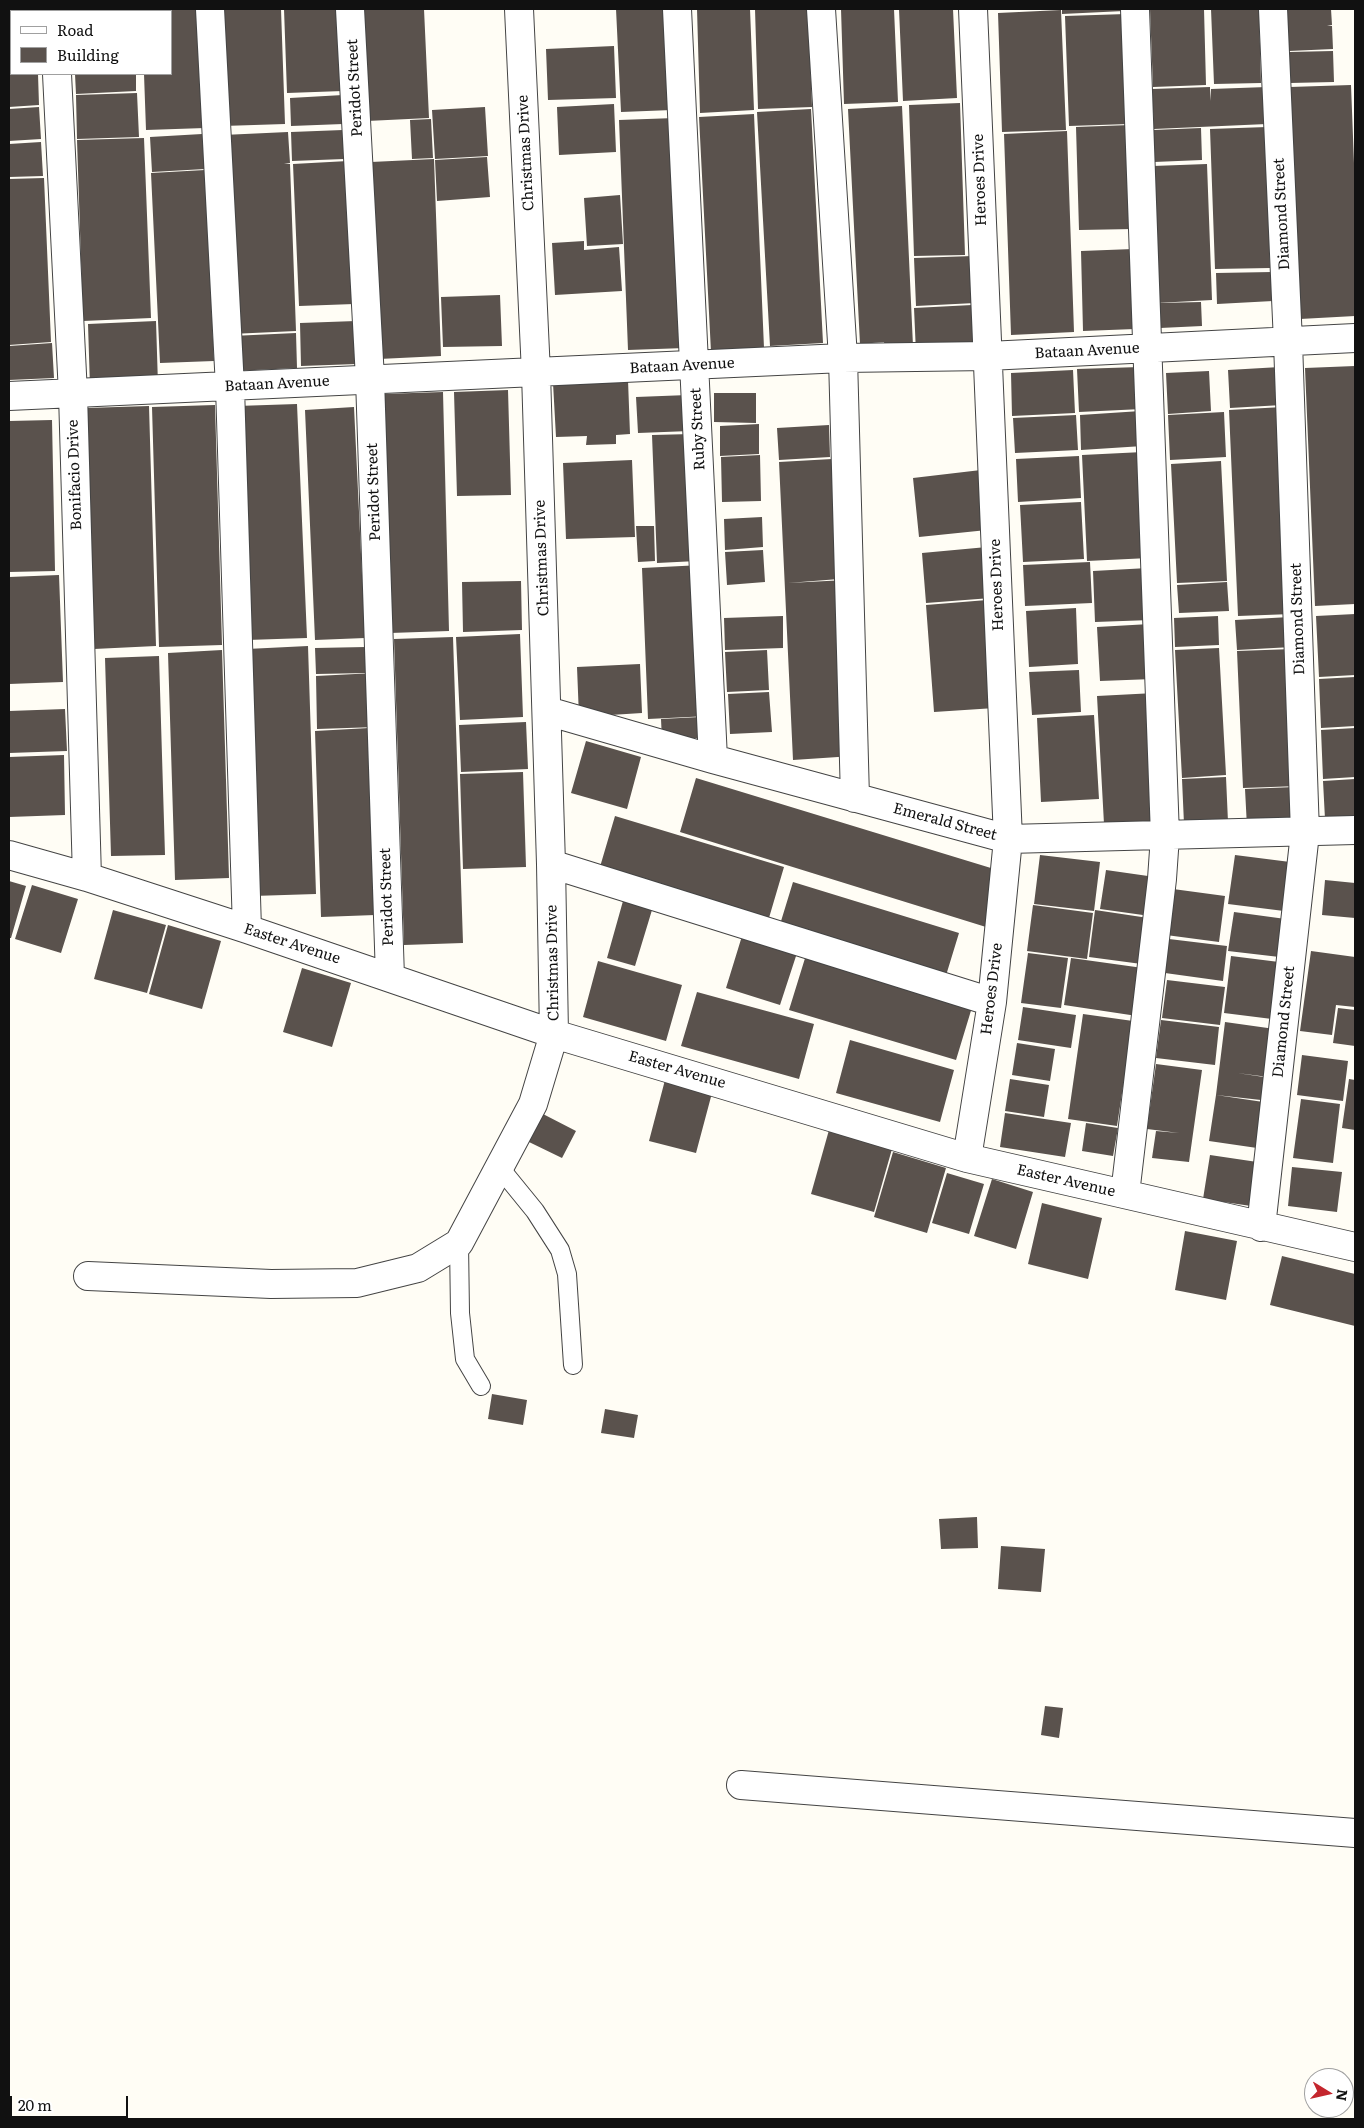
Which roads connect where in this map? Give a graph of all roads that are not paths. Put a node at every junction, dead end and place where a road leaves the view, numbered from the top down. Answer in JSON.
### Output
{"nodes":[{"id":1,"x":210,"y":9,"type":"edge"},
{"id":2,"x":350,"y":9,"type":"edge"},
{"id":3,"x":519,"y":9,"type":"edge"},
{"id":4,"x":677,"y":9,"type":"edge"},
{"id":5,"x":821,"y":9,"type":"edge"},
{"id":6,"x":973,"y":9,"type":"edge"},
{"id":7,"x":1135,"y":9,"type":"edge"},
{"id":8,"x":1273,"y":9,"type":"edge"},
{"id":9,"x":57,"y":75,"type":"edge"},
{"id":10,"x":1355,"y":338,"type":"edge"},
{"id":11,"x":1288,"y":342,"type":"junction"},
{"id":12,"x":1147,"y":348,"type":"junction"},
{"id":13,"x":988,"y":356,"type":"junction"},
{"id":14,"x":843,"y":358,"type":"junction"},
{"id":15,"x":696,"y":365,"type":"junction"},
{"id":16,"x":536,"y":373,"type":"junction"},
{"id":17,"x":370,"y":379,"type":"junction"},
{"id":18,"x":230,"y":387,"type":"junction"},
{"id":19,"x":73,"y":394,"type":"junction"},
{"id":20,"x":9,"y":396,"type":"edge"},
{"id":21,"x":547,"y":711,"type":"junction"},
{"id":22,"x":713,"y":759,"type":"junction"},
{"id":23,"x":855,"y":798,"type":"junction"},
{"id":24,"x":1355,"y":830,"type":"edge"},
{"id":25,"x":1305,"y":833,"type":"junction"},
{"id":26,"x":1165,"y":836,"type":"junction"},
{"id":27,"x":1008,"y":839,"type":"junction"},
{"id":28,"x":9,"y":855,"type":"edge"},
{"id":29,"x":551,"y":864,"type":"junction"},
{"id":30,"x":87,"y":877,"type":"junction"},
{"id":31,"x":247,"y":929,"type":"junction"},
{"id":32,"x":390,"y":976,"type":"junction"},
{"id":33,"x":992,"y":1002,"type":"junction"},
{"id":34,"x":554,"y":1034,"type":"junction"},
{"id":35,"x":968,"y":1158,"type":"junction"},
{"id":36,"x":500,"y":1168,"type":"junction"},
{"id":37,"x":1125,"y":1194,"type":"junction"},
{"id":38,"x":1261,"y":1227,"type":"junction"},
{"id":39,"x":459,"y":1243,"type":"junction"},
{"id":40,"x":1355,"y":1247,"type":"edge"},
{"id":41,"x":88,"y":1276,"type":"dead end"},
{"id":42,"x":574,"y":1365,"type":"dead end"},
{"id":43,"x":481,"y":1386,"type":"dead end"},
{"id":44,"x":741,"y":1785,"type":"dead end"},
{"id":45,"x":1355,"y":1833,"type":"edge"}],
"edges":[{"from":1,"to":18,"type":"street"},
{"from":2,"to":17,"type":"street","name":"Peridot Street"},
{"from":3,"to":16,"type":"street","name":"Christmas Drive"},
{"from":4,"to":15,"type":"street","name":"Ruby Street"},
{"from":5,"to":14,"type":"street"},
{"from":6,"to":13,"type":"street","name":"Heroes Drive"},
{"from":7,"to":12,"type":"street"},
{"from":8,"to":11,"type":"street","name":"Diamond Street"},
{"from":9,"to":19,"type":"street","name":"Bonifacio Drive"},
{"from":10,"to":11,"type":"street","name":"Bataan Avenue"},
{"from":11,"to":12,"type":"street","name":"Bataan Avenue"},
{"from":11,"to":25,"type":"street","name":"Diamond Street"},
{"from":12,"to":13,"type":"street","name":"Bataan Avenue"},
{"from":12,"to":26,"type":"street"},
{"from":13,"to":14,"type":"street","name":"Bataan Avenue"},
{"from":13,"to":27,"type":"street","name":"Heroes Drive"},
{"from":14,"to":15,"type":"street","name":"Bataan Avenue"},
{"from":14,"to":23,"type":"street"},
{"from":15,"to":16,"type":"street","name":"Bataan Avenue"},
{"from":15,"to":22,"type":"street","name":"Ruby Street"},
{"from":16,"to":17,"type":"street","name":"Bataan Avenue"},
{"from":16,"to":21,"type":"street","name":"Christmas Drive"},
{"from":17,"to":18,"type":"street","name":"Bataan Avenue"},
{"from":17,"to":32,"type":"street","name":"Peridot Street"},
{"from":18,"to":19,"type":"street","name":"Bataan Avenue"},
{"from":18,"to":31,"type":"street"},
{"from":19,"to":20,"type":"street","name":"Bataan Avenue"},
{"from":19,"to":30,"type":"street","name":"Bonifacio Drive"},
{"from":21,"to":22,"type":"street","name":"Emerald Street"},
{"from":21,"to":29,"type":"street","name":"Christmas Drive"},
{"from":22,"to":23,"type":"street","name":"Emerald Street"},
{"from":23,"to":27,"type":"street","name":"Emerald Street"},
{"from":24,"to":25,"type":"street","name":"Emerald Street"},
{"from":25,"to":26,"type":"street","name":"Emerald Street"},
{"from":25,"to":38,"type":"street","name":"Diamond Street"},
{"from":26,"to":27,"type":"street","name":"Emerald Street"},
{"from":26,"to":37,"type":"street"},
{"from":27,"to":33,"type":"street","name":"Heroes Drive"},
{"from":28,"to":30,"type":"street","name":"Easter Avenue"},
{"from":29,"to":33,"type":"street"},
{"from":29,"to":34,"type":"street","name":"Christmas Drive"},
{"from":30,"to":31,"type":"street","name":"Easter Avenue"},
{"from":31,"to":32,"type":"street","name":"Easter Avenue"},
{"from":32,"to":34,"type":"street","name":"Easter Avenue"},
{"from":33,"to":35,"type":"street","name":"Heroes Drive"},
{"from":34,"to":35,"type":"street","name":"Easter Avenue"},
{"from":34,"to":36,"type":"street","name":"Christmas Drive"},
{"from":35,"to":37,"type":"street","name":"Easter Avenue"},
{"from":36,"to":39,"type":"street","name":"Christmas Drive"},
{"from":36,"to":42,"type":"lane"},
{"from":37,"to":38,"type":"street","name":"Easter Avenue"},
{"from":38,"to":40,"type":"street","name":"Easter Avenue"},
{"from":39,"to":41,"type":"street"},
{"from":39,"to":43,"type":"lane"},
{"from":44,"to":45,"type":"street"}]}
